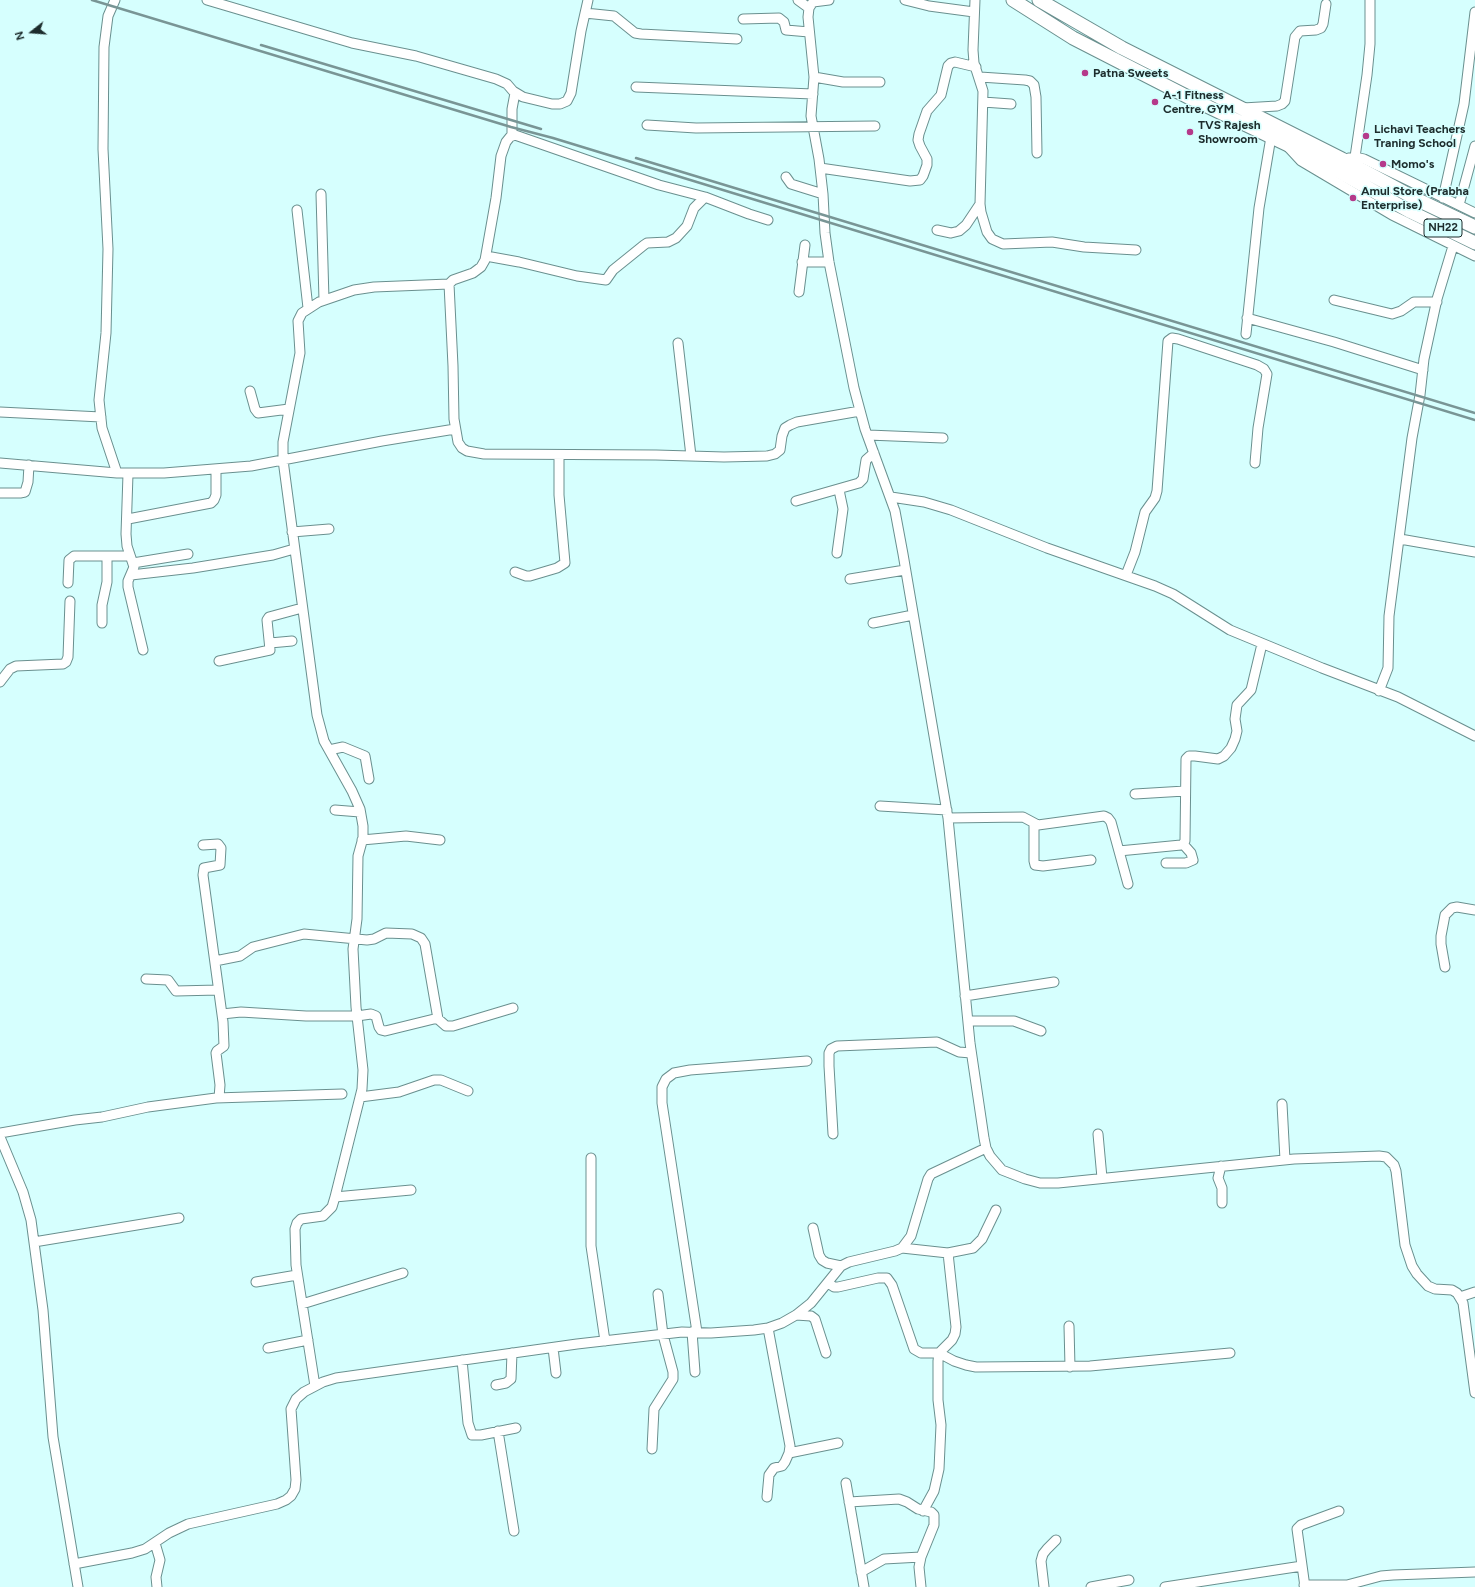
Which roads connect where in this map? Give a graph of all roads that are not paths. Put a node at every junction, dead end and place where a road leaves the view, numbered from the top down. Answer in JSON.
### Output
{"nodes":[{"id":1,"x":116,"y":0,"type":"edge"},
{"id":2,"x":207,"y":0,"type":"edge"},
{"id":3,"x":588,"y":0,"type":"edge"},
{"id":4,"x":798,"y":0,"type":"edge"},
{"id":5,"x":829,"y":0,"type":"edge"},
{"id":6,"x":905,"y":0,"type":"edge"},
{"id":7,"x":975,"y":0,"type":"edge"},
{"id":8,"x":1013,"y":0,"type":"edge"},
{"id":9,"x":1040,"y":0,"type":"edge"},
{"id":10,"x":1370,"y":0,"type":"edge"},
{"id":11,"x":1326,"y":4,"type":"dead end"},
{"id":12,"x":809,"y":8,"type":"junction"},
{"id":13,"x":974,"y":12,"type":"junction"},
{"id":14,"x":1475,"y":12,"type":"edge"},
{"id":15,"x":585,"y":13,"type":"junction"},
{"id":16,"x":743,"y":19,"type":"dead end"},
{"id":17,"x":809,"y":32,"type":"junction"},
{"id":18,"x":737,"y":39,"type":"dead end"},
{"id":19,"x":976,"y":67,"type":"junction"},
{"id":20,"x":814,"y":77,"type":"junction"},
{"id":21,"x":980,"y":77,"type":"junction"},
{"id":22,"x":880,"y":82,"type":"dead end"},
{"id":23,"x":636,"y":87,"type":"dead end"},
{"id":24,"x":515,"y":93,"type":"junction"},
{"id":25,"x":813,"y":94,"type":"junction"},
{"id":26,"x":983,"y":102,"type":"junction"},
{"id":27,"x":1011,"y":104,"type":"dead end"},
{"id":28,"x":1242,"y":108,"type":"junction"},
{"id":29,"x":647,"y":125,"type":"dead end"},
{"id":30,"x":813,"y":126,"type":"junction"},
{"id":31,"x":875,"y":126,"type":"dead end"},
{"id":32,"x":512,"y":135,"type":"junction"},
{"id":33,"x":1271,"y":138,"type":"junction"},
{"id":34,"x":1287,"y":146,"type":"junction"},
{"id":35,"x":1475,"y":146,"type":"edge"},
{"id":36,"x":1037,"y":153,"type":"dead end"},
{"id":37,"x":1355,"y":157,"type":"junction"},
{"id":38,"x":1342,"y":159,"type":"junction"},
{"id":39,"x":820,"y":168,"type":"junction"},
{"id":40,"x":786,"y":177,"type":"dead end"},
{"id":41,"x":321,"y":194,"type":"dead end"},
{"id":42,"x":824,"y":194,"type":"junction"},
{"id":43,"x":705,"y":197,"type":"junction"},
{"id":44,"x":1443,"y":198,"type":"junction"},
{"id":45,"x":980,"y":204,"type":"junction"},
{"id":46,"x":1459,"y":205,"type":"junction"},
{"id":47,"x":297,"y":210,"type":"dead end"},
{"id":48,"x":1475,"y":213,"type":"edge"},
{"id":49,"x":768,"y":220,"type":"dead end"},
{"id":50,"x":1475,"y":227,"type":"edge"},
{"id":51,"x":937,"y":230,"type":"dead end"},
{"id":52,"x":1475,"y":243,"type":"edge"},
{"id":53,"x":805,"y":245,"type":"dead end"},
{"id":54,"x":1453,"y":246,"type":"junction"},
{"id":55,"x":1136,"y":250,"type":"dead end"},
{"id":56,"x":486,"y":256,"type":"junction"},
{"id":57,"x":1475,"y":256,"type":"edge"},
{"id":58,"x":802,"y":262,"type":"junction"},
{"id":59,"x":828,"y":262,"type":"junction"},
{"id":60,"x":449,"y":284,"type":"junction"},
{"id":61,"x":799,"y":292,"type":"dead end"},
{"id":62,"x":324,"y":300,"type":"junction"},
{"id":63,"x":1334,"y":300,"type":"dead end"},
{"id":64,"x":1437,"y":302,"type":"junction"},
{"id":65,"x":308,"y":308,"type":"junction"},
{"id":66,"x":1247,"y":318,"type":"junction"},
{"id":67,"x":1246,"y":334,"type":"dead end"},
{"id":68,"x":678,"y":343,"type":"dead end"},
{"id":69,"x":1423,"y":370,"type":"junction"},
{"id":70,"x":250,"y":391,"type":"dead end"},
{"id":71,"x":289,"y":409,"type":"junction"},
{"id":72,"x":860,"y":411,"type":"junction"},
{"id":73,"x":0,"y":412,"type":"edge"},
{"id":74,"x":100,"y":417,"type":"junction"},
{"id":75,"x":455,"y":429,"type":"junction"},
{"id":76,"x":868,"y":435,"type":"junction"},
{"id":77,"x":944,"y":438,"type":"dead end"},
{"id":78,"x":874,"y":454,"type":"junction"},
{"id":79,"x":559,"y":455,"type":"junction"},
{"id":80,"x":691,"y":456,"type":"junction"},
{"id":81,"x":283,"y":460,"type":"junction"},
{"id":82,"x":0,"y":463,"type":"edge"},
{"id":83,"x":1256,"y":463,"type":"dead end"},
{"id":84,"x":29,"y":465,"type":"junction"},
{"id":85,"x":216,"y":469,"type":"junction"},
{"id":86,"x":117,"y":473,"type":"junction"},
{"id":87,"x":128,"y":474,"type":"junction"},
{"id":88,"x":839,"y":490,"type":"junction"},
{"id":89,"x":0,"y":493,"type":"edge"},
{"id":90,"x":891,"y":497,"type":"junction"},
{"id":91,"x":796,"y":500,"type":"dead end"},
{"id":92,"x":128,"y":519,"type":"junction"},
{"id":93,"x":329,"y":529,"type":"dead end"},
{"id":94,"x":292,"y":532,"type":"junction"},
{"id":95,"x":1400,"y":539,"type":"junction"},
{"id":96,"x":294,"y":549,"type":"junction"},
{"id":97,"x":1475,"y":552,"type":"edge"},
{"id":98,"x":837,"y":553,"type":"dead end"},
{"id":99,"x":188,"y":554,"type":"dead end"},
{"id":100,"x":106,"y":556,"type":"junction"},
{"id":101,"x":131,"y":559,"type":"junction"},
{"id":102,"x":906,"y":570,"type":"junction"},
{"id":103,"x":515,"y":572,"type":"dead end"},
{"id":104,"x":131,"y":575,"type":"junction"},
{"id":105,"x":1126,"y":575,"type":"junction"},
{"id":106,"x":850,"y":579,"type":"dead end"},
{"id":107,"x":68,"y":583,"type":"dead end"},
{"id":108,"x":70,"y":601,"type":"dead end"},
{"id":109,"x":302,"y":608,"type":"junction"},
{"id":110,"x":913,"y":615,"type":"junction"},
{"id":111,"x":102,"y":623,"type":"dead end"},
{"id":112,"x":873,"y":623,"type":"dead end"},
{"id":113,"x":292,"y":641,"type":"dead end"},
{"id":114,"x":270,"y":643,"type":"junction"},
{"id":115,"x":1262,"y":644,"type":"junction"},
{"id":116,"x":143,"y":650,"type":"dead end"},
{"id":117,"x":219,"y":661,"type":"dead end"},
{"id":118,"x":0,"y":682,"type":"edge"},
{"id":119,"x":1379,"y":691,"type":"junction"},
{"id":120,"x":1475,"y":736,"type":"edge"},
{"id":121,"x":328,"y":750,"type":"junction"},
{"id":122,"x":369,"y":779,"type":"dead end"},
{"id":123,"x":1185,"y":791,"type":"junction"},
{"id":124,"x":1135,"y":794,"type":"dead end"},
{"id":125,"x":880,"y":806,"type":"dead end"},
{"id":126,"x":335,"y":810,"type":"dead end"},
{"id":127,"x":360,"y":812,"type":"junction"},
{"id":128,"x":947,"y":814,"type":"junction"},
{"id":129,"x":1034,"y":823,"type":"junction"},
{"id":130,"x":362,"y":840,"type":"junction"},
{"id":131,"x":440,"y":840,"type":"dead end"},
{"id":132,"x":1184,"y":844,"type":"junction"},
{"id":133,"x":203,"y":845,"type":"dead end"},
{"id":134,"x":1119,"y":851,"type":"junction"},
{"id":135,"x":1091,"y":860,"type":"dead end"},
{"id":136,"x":1166,"y":863,"type":"dead end"},
{"id":137,"x":1128,"y":884,"type":"dead end"},
{"id":138,"x":1475,"y":910,"type":"edge"},
{"id":139,"x":354,"y":940,"type":"junction"},
{"id":140,"x":215,"y":961,"type":"junction"},
{"id":141,"x":1445,"y":967,"type":"dead end"},
{"id":142,"x":146,"y":979,"type":"dead end"},
{"id":143,"x":1054,"y":982,"type":"dead end"},
{"id":144,"x":218,"y":990,"type":"junction"},
{"id":145,"x":965,"y":996,"type":"junction"},
{"id":146,"x":513,"y":1008,"type":"dead end"},
{"id":147,"x":222,"y":1014,"type":"junction"},
{"id":148,"x":357,"y":1016,"type":"junction"},
{"id":149,"x":438,"y":1019,"type":"junction"},
{"id":150,"x":968,"y":1021,"type":"junction"},
{"id":151,"x":1041,"y":1031,"type":"dead end"},
{"id":152,"x":971,"y":1053,"type":"junction"},
{"id":153,"x":807,"y":1062,"type":"dead end"},
{"id":154,"x":468,"y":1092,"type":"dead end"},
{"id":155,"x":342,"y":1094,"type":"dead end"},
{"id":156,"x":360,"y":1097,"type":"junction"},
{"id":157,"x":219,"y":1098,"type":"junction"},
{"id":158,"x":1282,"y":1104,"type":"dead end"},
{"id":159,"x":0,"y":1133,"type":"edge"},
{"id":160,"x":833,"y":1134,"type":"dead end"},
{"id":161,"x":1098,"y":1134,"type":"dead end"},
{"id":162,"x":0,"y":1137,"type":"edge"},
{"id":163,"x":986,"y":1148,"type":"junction"},
{"id":164,"x":591,"y":1158,"type":"dead end"},
{"id":165,"x":1285,"y":1160,"type":"junction"},
{"id":166,"x":1221,"y":1166,"type":"junction"},
{"id":167,"x":1102,"y":1178,"type":"junction"},
{"id":168,"x":411,"y":1190,"type":"dead end"},
{"id":169,"x":336,"y":1197,"type":"junction"},
{"id":170,"x":1222,"y":1203,"type":"dead end"},
{"id":171,"x":996,"y":1210,"type":"dead end"},
{"id":172,"x":178,"y":1218,"type":"dead end"},
{"id":173,"x":813,"y":1228,"type":"dead end"},
{"id":174,"x":34,"y":1242,"type":"junction"},
{"id":175,"x":902,"y":1248,"type":"junction"},
{"id":176,"x":948,"y":1254,"type":"junction"},
{"id":177,"x":841,"y":1266,"type":"junction"},
{"id":178,"x":403,"y":1273,"type":"dead end"},
{"id":179,"x":297,"y":1275,"type":"junction"},
{"id":180,"x":256,"y":1282,"type":"dead end"},
{"id":181,"x":828,"y":1283,"type":"junction"},
{"id":182,"x":1475,"y":1292,"type":"edge"},
{"id":183,"x":658,"y":1294,"type":"dead end"},
{"id":184,"x":1460,"y":1297,"type":"junction"},
{"id":185,"x":302,"y":1304,"type":"junction"},
{"id":186,"x":796,"y":1315,"type":"junction"},
{"id":187,"x":1069,"y":1326,"type":"dead end"},
{"id":188,"x":768,"y":1328,"type":"junction"},
{"id":189,"x":694,"y":1332,"type":"junction"},
{"id":190,"x":664,"y":1334,"type":"junction"},
{"id":191,"x":308,"y":1340,"type":"junction"},
{"id":192,"x":605,"y":1341,"type":"junction"},
{"id":193,"x":268,"y":1348,"type":"dead end"},
{"id":194,"x":553,"y":1348,"type":"junction"},
{"id":195,"x":512,"y":1353,"type":"junction"},
{"id":196,"x":826,"y":1353,"type":"dead end"},
{"id":197,"x":1230,"y":1353,"type":"dead end"},
{"id":198,"x":939,"y":1354,"type":"junction"},
{"id":199,"x":462,"y":1360,"type":"junction"},
{"id":200,"x":1070,"y":1367,"type":"junction"},
{"id":201,"x":695,"y":1372,"type":"dead end"},
{"id":202,"x":556,"y":1373,"type":"dead end"},
{"id":203,"x":496,"y":1385,"type":"dead end"},
{"id":204,"x":315,"y":1386,"type":"junction"},
{"id":205,"x":1475,"y":1394,"type":"edge"},
{"id":206,"x":516,"y":1428,"type":"dead end"},
{"id":207,"x":498,"y":1432,"type":"junction"},
{"id":208,"x":838,"y":1443,"type":"dead end"},
{"id":209,"x":652,"y":1449,"type":"dead end"},
{"id":210,"x":789,"y":1453,"type":"junction"},
{"id":211,"x":846,"y":1483,"type":"dead end"},
{"id":212,"x":768,"y":1497,"type":"dead end"},
{"id":213,"x":849,"y":1502,"type":"junction"},
{"id":214,"x":923,"y":1511,"type":"junction"},
{"id":215,"x":1339,"y":1511,"type":"dead end"},
{"id":216,"x":514,"y":1531,"type":"dead end"},
{"id":217,"x":1056,"y":1540,"type":"dead end"},
{"id":218,"x":155,"y":1542,"type":"junction"},
{"id":219,"x":921,"y":1557,"type":"junction"},
{"id":220,"x":74,"y":1564,"type":"junction"},
{"id":221,"x":1302,"y":1566,"type":"junction"},
{"id":222,"x":861,"y":1572,"type":"junction"},
{"id":223,"x":1475,"y":1572,"type":"edge"},
{"id":224,"x":1129,"y":1580,"type":"dead end"},
{"id":225,"x":1305,"y":1586,"type":"edge"},
{"id":226,"x":78,"y":1587,"type":"edge"},
{"id":227,"x":157,"y":1587,"type":"edge"},
{"id":228,"x":864,"y":1587,"type":"edge"},
{"id":229,"x":921,"y":1587,"type":"edge"},
{"id":230,"x":1044,"y":1587,"type":"edge"},
{"id":231,"x":1090,"y":1587,"type":"edge"},
{"id":232,"x":1165,"y":1587,"type":"edge"}],
"edges":[{"from":1,"to":74,"type":"street"},
{"from":2,"to":24,"type":"street"},
{"from":3,"to":15,"type":"street"},
{"from":4,"to":12,"type":"street"},
{"from":5,"to":12,"type":"street"},
{"from":6,"to":13,"type":"street"},
{"from":7,"to":13,"type":"street"},
{"from":8,"to":33,"type":"highway","number":"NH22"},
{"from":9,"to":28,"type":"highway","number":"NH22"},
{"from":10,"to":37,"type":"street"},
{"from":11,"to":28,"type":"street"},
{"from":12,"to":17,"type":"street"},
{"from":13,"to":19,"type":"street"},
{"from":14,"to":44,"type":"street"},
{"from":15,"to":18,"type":"street"},
{"from":15,"to":24,"type":"street"},
{"from":16,"to":17,"type":"street"},
{"from":17,"to":20,"type":"street"},
{"from":19,"to":21,"type":"street"},
{"from":19,"to":39,"type":"street"},
{"from":20,"to":22,"type":"street"},
{"from":20,"to":25,"type":"street"},
{"from":21,"to":26,"type":"street"},
{"from":21,"to":36,"type":"street"},
{"from":23,"to":25,"type":"street"},
{"from":24,"to":32,"type":"street"},
{"from":25,"to":30,"type":"street"},
{"from":26,"to":27,"type":"street"},
{"from":26,"to":45,"type":"street"},
{"from":28,"to":38,"type":"highway","number":"NH22"},
{"from":29,"to":30,"type":"street"},
{"from":30,"to":31,"type":"street"},
{"from":30,"to":39,"type":"street"},
{"from":32,"to":43,"type":"street"},
{"from":32,"to":56,"type":"street"},
{"from":33,"to":34,"type":"highway","number":"NH22"},
{"from":33,"to":66,"type":"street"},
{"from":34,"to":52,"type":"highway","number":"NH22"},
{"from":34,"to":54,"type":"street"},
{"from":35,"to":46,"type":"street"},
{"from":37,"to":38,"type":"street"},
{"from":37,"to":44,"type":"street"},
{"from":38,"to":50,"type":"highway","number":"NH22"},
{"from":39,"to":42,"type":"street"},
{"from":40,"to":42,"type":"street"},
{"from":41,"to":62,"type":"street"},
{"from":42,"to":59,"type":"street"},
{"from":43,"to":49,"type":"street"},
{"from":43,"to":56,"type":"street"},
{"from":44,"to":46,"type":"street"},
{"from":45,"to":51,"type":"street"},
{"from":45,"to":55,"type":"street"},
{"from":46,"to":48,"type":"street"},
{"from":47,"to":65,"type":"street"},
{"from":53,"to":58,"type":"street"},
{"from":54,"to":57,"type":"street"},
{"from":54,"to":64,"type":"street"},
{"from":56,"to":60,"type":"street"},
{"from":58,"to":59,"type":"street"},
{"from":58,"to":61,"type":"street"},
{"from":59,"to":72,"type":"street"},
{"from":60,"to":62,"type":"street"},
{"from":60,"to":75,"type":"street"},
{"from":62,"to":65,"type":"street"},
{"from":63,"to":64,"type":"street"},
{"from":64,"to":69,"type":"street"},
{"from":65,"to":71,"type":"street"},
{"from":66,"to":67,"type":"street"},
{"from":66,"to":69,"type":"street"},
{"from":68,"to":80,"type":"street"},
{"from":69,"to":95,"type":"street"},
{"from":70,"to":71,"type":"street"},
{"from":71,"to":81,"type":"street"},
{"from":72,"to":76,"type":"street"},
{"from":72,"to":80,"type":"street"},
{"from":73,"to":74,"type":"street"},
{"from":74,"to":86,"type":"street"},
{"from":75,"to":79,"type":"street"},
{"from":75,"to":81,"type":"street"},
{"from":76,"to":77,"type":"street"},
{"from":76,"to":78,"type":"street"},
{"from":78,"to":88,"type":"street"},
{"from":78,"to":90,"type":"street"},
{"from":79,"to":80,"type":"street"},
{"from":79,"to":103,"type":"street"},
{"from":81,"to":85,"type":"street"},
{"from":81,"to":94,"type":"street"},
{"from":82,"to":84,"type":"street"},
{"from":83,"to":105,"type":"street"},
{"from":84,"to":86,"type":"street"},
{"from":84,"to":89,"type":"street"},
{"from":85,"to":87,"type":"street"},
{"from":85,"to":92,"type":"street"},
{"from":86,"to":87,"type":"street"},
{"from":87,"to":92,"type":"street"},
{"from":88,"to":91,"type":"street"},
{"from":88,"to":98,"type":"street"},
{"from":90,"to":102,"type":"street"},
{"from":90,"to":105,"type":"street"},
{"from":92,"to":101,"type":"street"},
{"from":93,"to":94,"type":"street"},
{"from":94,"to":96,"type":"street"},
{"from":95,"to":97,"type":"street"},
{"from":95,"to":119,"type":"street"},
{"from":96,"to":104,"type":"street"},
{"from":96,"to":109,"type":"street"},
{"from":99,"to":101,"type":"street"},
{"from":100,"to":101,"type":"street"},
{"from":100,"to":107,"type":"street"},
{"from":100,"to":111,"type":"street"},
{"from":101,"to":104,"type":"street"},
{"from":102,"to":106,"type":"street"},
{"from":102,"to":110,"type":"street"},
{"from":104,"to":116,"type":"street"},
{"from":105,"to":115,"type":"street"},
{"from":108,"to":118,"type":"street"},
{"from":109,"to":114,"type":"street"},
{"from":109,"to":121,"type":"street"},
{"from":110,"to":112,"type":"street"},
{"from":110,"to":128,"type":"street"},
{"from":113,"to":114,"type":"street"},
{"from":114,"to":117,"type":"street"},
{"from":115,"to":119,"type":"street"},
{"from":115,"to":123,"type":"street"},
{"from":119,"to":120,"type":"street"},
{"from":121,"to":122,"type":"street"},
{"from":121,"to":127,"type":"street"},
{"from":123,"to":124,"type":"street"},
{"from":123,"to":132,"type":"street"},
{"from":125,"to":128,"type":"street"},
{"from":126,"to":127,"type":"street"},
{"from":127,"to":130,"type":"street"},
{"from":128,"to":129,"type":"street"},
{"from":128,"to":145,"type":"street"},
{"from":129,"to":134,"type":"street"},
{"from":129,"to":135,"type":"street"},
{"from":130,"to":131,"type":"street"},
{"from":130,"to":139,"type":"street"},
{"from":132,"to":134,"type":"street"},
{"from":132,"to":136,"type":"street"},
{"from":133,"to":140,"type":"street"},
{"from":134,"to":137,"type":"street"},
{"from":138,"to":141,"type":"street"},
{"from":139,"to":140,"type":"street"},
{"from":139,"to":148,"type":"street"},
{"from":139,"to":149,"type":"street"},
{"from":140,"to":144,"type":"street"},
{"from":142,"to":144,"type":"street"},
{"from":143,"to":145,"type":"street"},
{"from":144,"to":147,"type":"street"},
{"from":145,"to":150,"type":"street"},
{"from":146,"to":149,"type":"street"},
{"from":147,"to":148,"type":"street"},
{"from":147,"to":157,"type":"street"},
{"from":148,"to":149,"type":"street"},
{"from":148,"to":156,"type":"street"},
{"from":150,"to":151,"type":"street"},
{"from":150,"to":152,"type":"street"},
{"from":152,"to":160,"type":"street"},
{"from":152,"to":163,"type":"street"},
{"from":153,"to":189,"type":"street"},
{"from":154,"to":156,"type":"street"},
{"from":155,"to":157,"type":"street"},
{"from":156,"to":169,"type":"street"},
{"from":157,"to":159,"type":"street"},
{"from":158,"to":165,"type":"street"},
{"from":161,"to":167,"type":"street"},
{"from":162,"to":174,"type":"street"},
{"from":163,"to":167,"type":"street"},
{"from":163,"to":175,"type":"street"},
{"from":164,"to":192,"type":"street"},
{"from":165,"to":166,"type":"street"},
{"from":165,"to":184,"type":"street"},
{"from":166,"to":167,"type":"street"},
{"from":166,"to":170,"type":"street"},
{"from":168,"to":169,"type":"street"},
{"from":169,"to":179,"type":"street"},
{"from":171,"to":176,"type":"street"},
{"from":172,"to":174,"type":"street"},
{"from":173,"to":177,"type":"street"},
{"from":174,"to":220,"type":"street"},
{"from":175,"to":176,"type":"street"},
{"from":175,"to":177,"type":"street"},
{"from":176,"to":198,"type":"street"},
{"from":177,"to":181,"type":"street"},
{"from":178,"to":185,"type":"street"},
{"from":179,"to":180,"type":"street"},
{"from":179,"to":185,"type":"street"},
{"from":181,"to":186,"type":"street"},
{"from":181,"to":198,"type":"street"},
{"from":182,"to":184,"type":"street"},
{"from":183,"to":190,"type":"street"},
{"from":184,"to":205,"type":"street"},
{"from":185,"to":191,"type":"street"},
{"from":186,"to":188,"type":"street"},
{"from":186,"to":196,"type":"street"},
{"from":187,"to":200,"type":"street"},
{"from":188,"to":189,"type":"street"},
{"from":188,"to":210,"type":"street"},
{"from":189,"to":190,"type":"street"},
{"from":189,"to":201,"type":"street"},
{"from":190,"to":192,"type":"street"},
{"from":190,"to":209,"type":"street"},
{"from":191,"to":193,"type":"street"},
{"from":191,"to":204,"type":"street"},
{"from":192,"to":194,"type":"street"},
{"from":194,"to":195,"type":"street"},
{"from":194,"to":202,"type":"street"},
{"from":195,"to":199,"type":"street"},
{"from":195,"to":203,"type":"street"},
{"from":197,"to":200,"type":"street"},
{"from":198,"to":200,"type":"street"},
{"from":198,"to":214,"type":"street"},
{"from":199,"to":204,"type":"street"},
{"from":199,"to":207,"type":"street"},
{"from":204,"to":218,"type":"street"},
{"from":206,"to":207,"type":"street"},
{"from":207,"to":216,"type":"street"},
{"from":208,"to":210,"type":"street"},
{"from":210,"to":212,"type":"street"},
{"from":211,"to":213,"type":"street"},
{"from":213,"to":214,"type":"street"},
{"from":213,"to":222,"type":"street"},
{"from":214,"to":219,"type":"street"},
{"from":215,"to":221,"type":"street"},
{"from":217,"to":230,"type":"street"},
{"from":218,"to":220,"type":"street"},
{"from":218,"to":227,"type":"street"},
{"from":219,"to":222,"type":"street"},
{"from":219,"to":229,"type":"street"},
{"from":220,"to":226,"type":"street"},
{"from":221,"to":225,"type":"street"},
{"from":221,"to":232,"type":"street"},
{"from":222,"to":228,"type":"street"},
{"from":223,"to":225,"type":"street"},
{"from":224,"to":231,"type":"street"}]}
